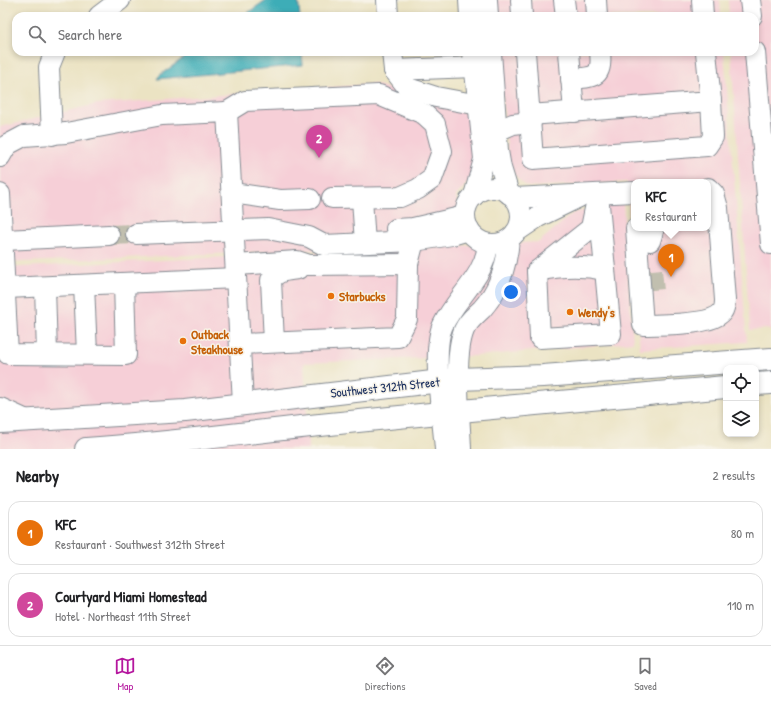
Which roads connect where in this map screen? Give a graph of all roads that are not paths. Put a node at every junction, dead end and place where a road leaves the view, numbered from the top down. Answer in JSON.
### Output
{"nodes":[{"id":1,"x":120,"y":0,"type":"edge"},
{"id":2,"x":387,"y":0,"type":"edge"},
{"id":3,"x":469,"y":0,"type":"edge"},
{"id":4,"x":487,"y":0,"type":"edge"},
{"id":5,"x":520,"y":0,"type":"edge"},
{"id":6,"x":564,"y":0,"type":"edge"},
{"id":7,"x":596,"y":0,"type":"edge"},
{"id":8,"x":702,"y":0,"type":"edge"},
{"id":9,"x":750,"y":0,"type":"edge"},
{"id":10,"x":104,"y":12,"type":"edge"},
{"id":11,"x":388,"y":12,"type":"edge"},
{"id":12,"x":470,"y":12,"type":"edge"},
{"id":13,"x":488,"y":12,"type":"edge"},
{"id":14,"x":522,"y":12,"type":"edge"},
{"id":15,"x":566,"y":12,"type":"edge"},
{"id":16,"x":597,"y":12,"type":"edge"},
{"id":17,"x":703,"y":12,"type":"edge"},
{"id":18,"x":752,"y":12,"type":"edge"},
{"id":19,"x":53,"y":56,"type":"edge"},
{"id":20,"x":491,"y":56,"type":"edge"},
{"id":21,"x":525,"y":56,"type":"edge"},
{"id":22,"x":569,"y":56,"type":"edge"},
{"id":23,"x":600,"y":56,"type":"edge"},
{"id":24,"x":706,"y":56,"type":"edge"},
{"id":25,"x":755,"y":56,"type":"edge"},
{"id":26,"x":474,"y":60,"type":"edge"},
{"id":27,"x":393,"y":61,"type":"edge"},
{"id":28,"x":433,"y":70,"type":"junction"},
{"id":29,"x":571,"y":79,"type":"junction"},
{"id":30,"x":495,"y":91,"type":"junction"},
{"id":31,"x":425,"y":94,"type":"junction"},
{"id":32,"x":711,"y":100,"type":"junction"},
{"id":33,"x":479,"y":105,"type":"junction"},
{"id":34,"x":227,"y":112,"type":"junction"},
{"id":35,"x":574,"y":112,"type":"junction"},
{"id":36,"x":531,"y":118,"type":"junction"},
{"id":37,"x":497,"y":131,"type":"junction"},
{"id":38,"x":52,"y":135,"type":"junction"},
{"id":39,"x":0,"y":157,"type":"edge"},
{"id":40,"x":711,"y":191,"type":"edge"},
{"id":41,"x":232,"y":193,"type":"junction"},
{"id":42,"x":631,"y":193,"type":"edge"},
{"id":43,"x":0,"y":194,"type":"edge"},
{"id":44,"x":591,"y":195,"type":"junction"},
{"id":45,"x":474,"y":196,"type":"junction"},
{"id":46,"x":512,"y":196,"type":"junction"},
{"id":47,"x":332,"y":198,"type":"dead end"},
{"id":48,"x":310,"y":199,"type":"dead end"},
{"id":49,"x":362,"y":199,"type":"junction"},
{"id":50,"x":467,"y":223,"type":"junction"},
{"id":51,"x":647,"y":231,"type":"edge"},
{"id":52,"x":234,"y":232,"type":"junction"},
{"id":53,"x":136,"y":234,"type":"tunnel mouth"},
{"id":54,"x":109,"y":235,"type":"tunnel mouth"},
{"id":55,"x":365,"y":236,"type":"junction"},
{"id":56,"x":513,"y":236,"type":"junction"},
{"id":57,"x":4,"y":240,"type":"junction"},
{"id":58,"x":414,"y":241,"type":"junction"},
{"id":59,"x":488,"y":244,"type":"junction"},
{"id":60,"x":771,"y":244,"type":"edge"},
{"id":61,"x":408,"y":264,"type":"junction"},
{"id":62,"x":309,"y":266,"type":"junction"},
{"id":63,"x":605,"y":270,"type":"junction"},
{"id":64,"x":652,"y":270,"type":"tunnel mouth"},
{"id":65,"x":537,"y":271,"type":"junction"},
{"id":66,"x":236,"y":272,"type":"junction"},
{"id":67,"x":124,"y":283,"type":"junction"},
{"id":68,"x":84,"y":285,"type":"junction"},
{"id":69,"x":45,"y":287,"type":"junction"},
{"id":70,"x":6,"y":288,"type":"junction"},
{"id":71,"x":654,"y":291,"type":"tunnel mouth"},
{"id":72,"x":656,"y":324,"type":"junction"},
{"id":73,"x":274,"y":342,"type":"junction"},
{"id":74,"x":241,"y":344,"type":"junction"},
{"id":75,"x":48,"y":354,"type":"junction"},
{"id":76,"x":87,"y":354,"type":"junction"},
{"id":77,"x":771,"y":359,"type":"edge"},
{"id":78,"x":449,"y":380,"type":"junction"},
{"id":79,"x":771,"y":383,"type":"edge"},
{"id":80,"x":759,"y":384,"type":"edge"},
{"id":81,"x":723,"y":387,"type":"edge"},
{"id":82,"x":243,"y":403,"type":"junction"},
{"id":83,"x":0,"y":409,"type":"edge"},
{"id":84,"x":450,"y":412,"type":"junction"},
{"id":85,"x":24,"y":420,"type":"junction"},
{"id":86,"x":0,"y":422,"type":"edge"},
{"id":87,"x":140,"y":447,"type":"edge"},
{"id":88,"x":86,"y":449,"type":"edge"},
{"id":89,"x":445,"y":449,"type":"edge"},
{"id":90,"x":461,"y":449,"type":"edge"}],
"edges":[{"from":1,"to":10,"type":"street"},
{"from":2,"to":11,"type":"street"},
{"from":3,"to":12,"type":"street"},
{"from":4,"to":13,"type":"street"},
{"from":5,"to":14,"type":"street"},
{"from":6,"to":15,"type":"street"},
{"from":7,"to":16,"type":"street"},
{"from":8,"to":17,"type":"street"},
{"from":9,"to":18,"type":"street"},
{"from":19,"to":38,"type":"street"},
{"from":20,"to":30,"type":"street"},
{"from":21,"to":36,"type":"street"},
{"from":22,"to":29,"type":"street"},
{"from":23,"to":29,"type":"street"},
{"from":24,"to":32,"type":"street"},
{"from":25,"to":60,"type":"street"},
{"from":26,"to":28,"type":"street"},
{"from":26,"to":30,"type":"street"},
{"from":26,"to":33,"type":"street"},
{"from":27,"to":28,"type":"street"},
{"from":27,"to":31,"type":"street"},
{"from":28,"to":31,"type":"street"},
{"from":29,"to":35,"type":"street"},
{"from":30,"to":37,"type":"street"},
{"from":31,"to":33,"type":"street"},
{"from":32,"to":35,"type":"street"},
{"from":32,"to":36,"type":"street"},
{"from":33,"to":45,"type":"street"},
{"from":34,"to":38,"type":"street"},
{"from":34,"to":41,"type":"street"},
{"from":34,"to":49,"type":"street"},
{"from":35,"to":36,"type":"street"},
{"from":36,"to":37,"type":"street"},
{"from":37,"to":46,"type":"street"},
{"from":38,"to":39,"type":"street"},
{"from":40,"to":72,"type":"street"},
{"from":41,"to":48,"type":"street"},
{"from":41,"to":52,"type":"street"},
{"from":42,"to":44,"type":"street"},
{"from":43,"to":57,"type":"street"},
{"from":44,"to":46,"type":"street"},
{"from":44,"to":56,"type":"street"},
{"from":44,"to":63,"type":"street"},
{"from":44,"to":65,"type":"street"},
{"from":45,"to":46,"type":"street"},
{"from":45,"to":50,"type":"street"},
{"from":46,"to":56,"type":"street"},
{"from":47,"to":49,"type":"street"},
{"from":49,"to":55,"type":"street"},
{"from":50,"to":55,"type":"street"},
{"from":50,"to":58,"type":"street"},
{"from":50,"to":59,"type":"street"},
{"from":51,"to":64,"type":"street"},
{"from":51,"to":72,"type":"street"},
{"from":52,"to":53,"type":"street"},
{"from":52,"to":55,"type":"street"},
{"from":52,"to":66,"type":"street"},
{"from":54,"to":57,"type":"street"},
{"from":55,"to":58,"type":"street"},
{"from":56,"to":59,"type":"street"},
{"from":56,"to":78,"type":"street"},
{"from":57,"to":70,"type":"street"},
{"from":58,"to":61,"type":"street"},
{"from":59,"to":78,"type":"street"},
{"from":61,"to":62,"type":"street"},
{"from":61,"to":73,"type":"street"},
{"from":62,"to":66,"type":"street"},
{"from":62,"to":73,"type":"street"},
{"from":63,"to":65,"type":"street"},
{"from":63,"to":65,"type":"street"},
{"from":66,"to":67,"type":"street"},
{"from":66,"to":74,"type":"street"},
{"from":67,"to":68,"type":"street"},
{"from":67,"to":76,"type":"street"},
{"from":68,"to":69,"type":"street"},
{"from":68,"to":76,"type":"street"},
{"from":69,"to":70,"type":"street"},
{"from":69,"to":75,"type":"street"},
{"from":70,"to":75,"type":"street"},
{"from":71,"to":72,"type":"street"},
{"from":73,"to":74,"type":"street"},
{"from":74,"to":82,"type":"street"},
{"from":75,"to":76,"type":"street"},
{"from":77,"to":78,"type":"main road","name":"Southwest 312th Street"},
{"from":78,"to":82,"type":"main road","name":"Southwest 312th Street"},
{"from":78,"to":84,"type":"street"},
{"from":79,"to":80,"type":"main road"},
{"from":81,"to":84,"type":"main road"},
{"from":82,"to":85,"type":"main road","name":"Southwest 312th Street"},
{"from":83,"to":85,"type":"main road"},
{"from":84,"to":87,"type":"main road"},
{"from":84,"to":89,"type":"street"},
{"from":84,"to":90,"type":"street"},
{"from":85,"to":86,"type":"main road","name":"Southwest 312th Street"},
{"from":87,"to":88,"type":"main road"}]}
